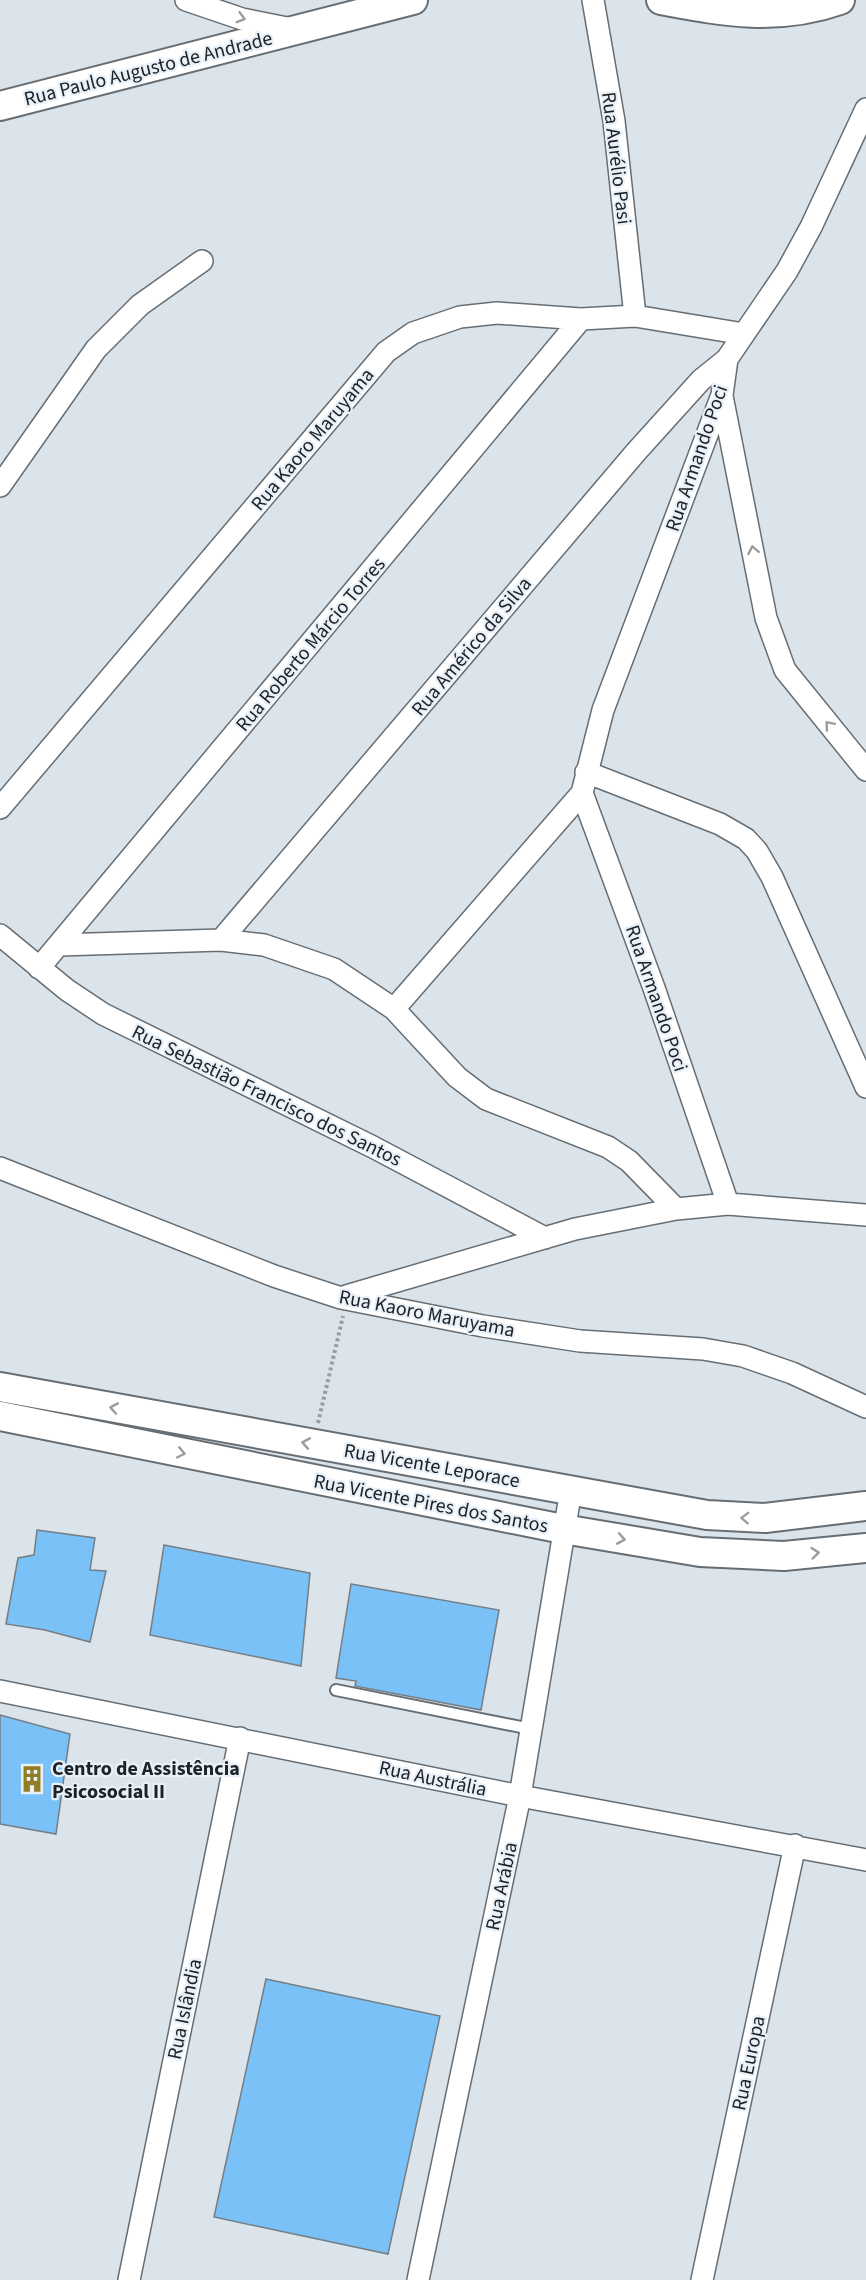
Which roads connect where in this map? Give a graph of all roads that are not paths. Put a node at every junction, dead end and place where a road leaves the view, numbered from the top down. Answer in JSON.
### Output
{"nodes":[{"id":1,"x":186,"y":0,"type":"edge"},
{"id":2,"x":413,"y":0,"type":"edge"},
{"id":3,"x":593,"y":0,"type":"edge"},
{"id":4,"x":661,"y":0,"type":"edge"},
{"id":5,"x":840,"y":0,"type":"edge"},
{"id":6,"x":297,"y":31,"type":"junction"},
{"id":7,"x":0,"y":106,"type":"edge"},
{"id":8,"x":866,"y":109,"type":"edge"},
{"id":9,"x":202,"y":261,"type":"dead end"},
{"id":10,"x":635,"y":316,"type":"junction"},
{"id":11,"x":581,"y":320,"type":"junction"},
{"id":12,"x":744,"y":334,"type":"junction"},
{"id":13,"x":727,"y":358,"type":"junction"},
{"id":14,"x":722,"y":395,"type":"junction"},
{"id":15,"x":0,"y":486,"type":"edge"},
{"id":16,"x":866,"y":770,"type":"edge"},
{"id":17,"x":586,"y":772,"type":"junction"},
{"id":18,"x":582,"y":794,"type":"junction"},
{"id":19,"x":0,"y":808,"type":"edge"},
{"id":20,"x":0,"y":935,"type":"edge"},
{"id":21,"x":221,"y":940,"type":"junction"},
{"id":22,"x":59,"y":945,"type":"junction"},
{"id":23,"x":39,"y":968,"type":"junction"},
{"id":24,"x":394,"y":1009,"type":"junction"},
{"id":25,"x":866,"y":1087,"type":"edge"},
{"id":26,"x":0,"y":1168,"type":"edge"},
{"id":27,"x":728,"y":1204,"type":"junction"},
{"id":28,"x":676,"y":1209,"type":"junction"},
{"id":29,"x":866,"y":1215,"type":"edge"},
{"id":30,"x":545,"y":1238,"type":"junction"},
{"id":31,"x":344,"y":1298,"type":"junction"},
{"id":32,"x":0,"y":1388,"type":"edge"},
{"id":33,"x":866,"y":1407,"type":"edge"},
{"id":34,"x":0,"y":1416,"type":"edge"},
{"id":35,"x":571,"y":1490,"type":"junction"},
{"id":36,"x":866,"y":1506,"type":"edge"},
{"id":37,"x":563,"y":1529,"type":"junction"},
{"id":38,"x":866,"y":1548,"type":"edge"},
{"id":39,"x":336,"y":1690,"type":"dead end"},
{"id":40,"x":0,"y":1691,"type":"edge"},
{"id":41,"x":531,"y":1729,"type":"junction"},
{"id":42,"x":240,"y":1738,"type":"junction"},
{"id":43,"x":520,"y":1796,"type":"junction"},
{"id":44,"x":795,"y":1845,"type":"junction"},
{"id":45,"x":866,"y":1860,"type":"edge"},
{"id":46,"x":129,"y":2280,"type":"edge"},
{"id":47,"x":418,"y":2280,"type":"edge"},
{"id":48,"x":702,"y":2280,"type":"edge"}],
"edges":[{"from":1,"to":6,"type":"street","one_way":true},
{"from":2,"to":6,"type":"main road","name":"Rua Paulo Augusto de Andrade"},
{"from":3,"to":10,"type":"street","name":"Rua Aurélio Pasi"},
{"from":4,"to":5,"type":"main road"},
{"from":6,"to":7,"type":"main road","name":"Rua Paulo Augusto de Andrade"},
{"from":8,"to":12,"type":"street","name":"Rua Armando Poci"},
{"from":9,"to":15,"type":"street"},
{"from":10,"to":11,"type":"street","name":"Rua Kaoro Maruyama"},
{"from":10,"to":12,"type":"street","name":"Rua Kaoro Maruyama"},
{"from":11,"to":19,"type":"street","name":"Rua Kaoro Maruyama"},
{"from":11,"to":22,"type":"street","name":"Rua Roberto Márcio Torres"},
{"from":12,"to":13,"type":"street","name":"Rua Armando Poci"},
{"from":13,"to":14,"type":"street","name":"Rua Armando Poci"},
{"from":13,"to":21,"type":"street","name":"Rua Américo da Silva"},
{"from":16,"to":14,"type":"street","one_way":true},
{"from":14,"to":17,"type":"street","name":"Rua Armando Poci"},
{"from":17,"to":18,"type":"street","name":"Rua Armando Poci"},
{"from":17,"to":25,"type":"street"},
{"from":18,"to":24,"type":"street"},
{"from":18,"to":27,"type":"street","name":"Rua Armando Poci"},
{"from":20,"to":23,"type":"street","name":"Rua Sebastião Francisco dos Santos"},
{"from":21,"to":22,"type":"street"},
{"from":21,"to":24,"type":"street"},
{"from":22,"to":23,"type":"street","name":"Rua Roberto Márcio Torres"},
{"from":23,"to":30,"type":"street","name":"Rua Sebastião Francisco dos Santos"},
{"from":24,"to":28,"type":"street"},
{"from":26,"to":31,"type":"street","name":"Rua Kaoro Maruyama"},
{"from":27,"to":28,"type":"street"},
{"from":27,"to":29,"type":"street"},
{"from":28,"to":30,"type":"street"},
{"from":30,"to":31,"type":"street"},
{"from":31,"to":33,"type":"street","name":"Rua Kaoro Maruyama"},
{"from":35,"to":32,"type":"main road","name":"Rua Vicente Leporace","one_way":true},
{"from":34,"to":37,"type":"main road","name":"Rua Vicente Pires dos Santos","one_way":true},
{"from":36,"to":35,"type":"main road","name":"Rua Vicente Leporace","one_way":true},
{"from":35,"to":37,"type":"street","name":"Rua Arábia"},
{"from":37,"to":38,"type":"main road","name":"Rua Vicente Pires dos Santos","one_way":true},
{"from":37,"to":41,"type":"street","name":"Rua Arábia"},
{"from":39,"to":41,"type":"lane"},
{"from":40,"to":42,"type":"street","name":"Rua Austrália"},
{"from":41,"to":43,"type":"street","name":"Rua Arábia"},
{"from":42,"to":43,"type":"street","name":"Rua Austrália"},
{"from":42,"to":46,"type":"street","name":"Rua Islândia"},
{"from":43,"to":44,"type":"street","name":"Rua Austrália"},
{"from":43,"to":47,"type":"street","name":"Rua Arábia"},
{"from":44,"to":45,"type":"street","name":"Rua Austrália"},
{"from":44,"to":48,"type":"street","name":"Rua Europa"}]}
